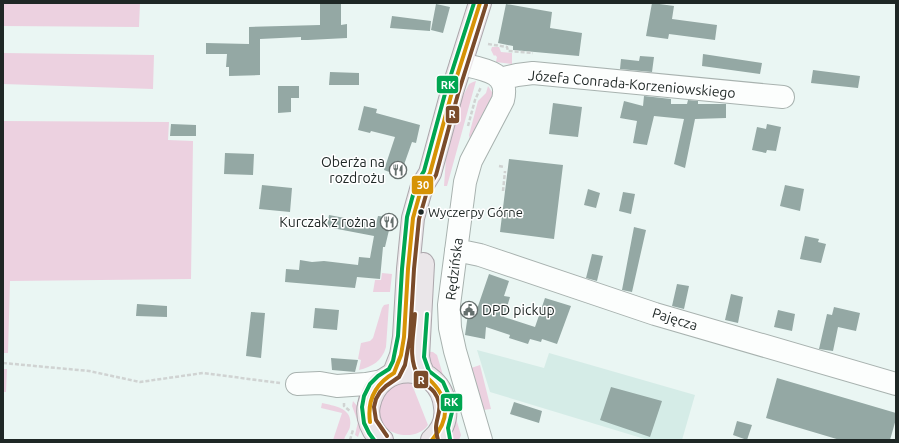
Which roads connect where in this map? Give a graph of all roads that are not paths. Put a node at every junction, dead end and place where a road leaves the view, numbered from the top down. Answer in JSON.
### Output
{"nodes":[{"id":1,"x":480,"y":3,"type":"edge"},
{"id":2,"x":461,"y":64,"type":"junction"},
{"id":3,"x":500,"y":79,"type":"junction"},
{"id":4,"x":783,"y":97,"type":"dead end"},
{"id":5,"x":430,"y":173,"type":"junction"},
{"id":6,"x":456,"y":250,"type":"junction"},
{"id":7,"x":424,"y":375,"type":"junction"},
{"id":8,"x":388,"y":377,"type":"junction"},
{"id":9,"x":297,"y":384,"type":"road end"},
{"id":10,"x":896,"y":384,"type":"edge"},
{"id":11,"x":337,"y":386,"type":"junction"},
{"id":12,"x":367,"y":423,"type":"edge"},
{"id":13,"x":439,"y":436,"type":"edge"},
{"id":14,"x":382,"y":440,"type":"edge"},
{"id":15,"x":481,"y":440,"type":"edge"}],
"edges":[{"from":1,"to":2,"type":"main road","name":"Rędzińska"},
{"from":2,"to":3,"type":"street"},
{"from":2,"to":5,"type":"main road","name":"Rędzińska"},
{"from":3,"to":4,"type":"street","name":"Józefa Conrada-Korzeniowskiego"},
{"from":3,"to":6,"type":"street","name":"Rędzińska"},
{"from":5,"to":7,"type":"main road","name":"Rędzińska"},
{"from":5,"to":8,"type":"main road","name":"Rędzińska"},
{"from":6,"to":10,"type":"street","name":"Pajęcza"},
{"from":6,"to":15,"type":"street","name":"Rędzińska"},
{"from":7,"to":8,"type":"main road"},
{"from":7,"to":13,"type":"main road"},
{"from":8,"to":11,"type":"street"},
{"from":8,"to":12,"type":"main road","name":"Rędzińska"},
{"from":9,"to":11,"type":"street"},
{"from":11,"to":12,"type":"street"},
{"from":12,"to":14,"type":"main road"}]}
